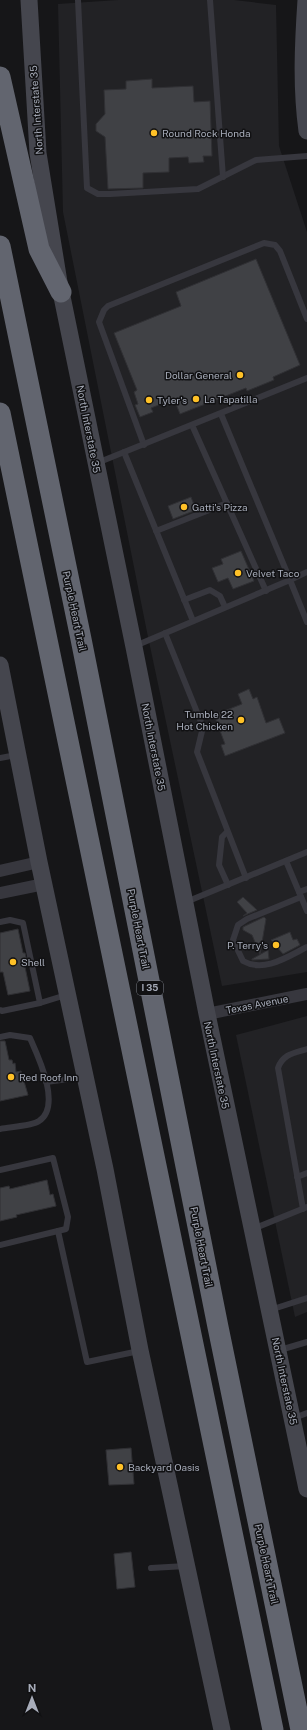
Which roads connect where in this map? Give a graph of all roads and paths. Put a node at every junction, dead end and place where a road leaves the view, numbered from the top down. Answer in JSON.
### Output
{"nodes":[{"id":1,"x":29,"y":0,"type":"edge"},
{"id":2,"x":78,"y":0,"type":"edge"},
{"id":3,"x":210,"y":0,"type":"edge"},
{"id":4,"x":306,"y":0,"type":"edge"},
{"id":5,"x":0,"y":77,"type":"edge"},
{"id":6,"x":305,"y":106,"type":"edge"},
{"id":7,"x":307,"y":131,"type":"edge"},
{"id":8,"x":307,"y":156,"type":"edge"},
{"id":9,"x":223,"y":177,"type":"junction"},
{"id":10,"x":0,"y":246,"type":"edge"},
{"id":11,"x":61,"y":292,"type":"junction"},
{"id":12,"x":307,"y":319,"type":"edge"},
{"id":13,"x":307,"y":378,"type":"edge"},
{"id":14,"x":0,"y":413,"type":"edge"},
{"id":15,"x":221,"y":414,"type":"junction"},
{"id":16,"x":192,"y":426,"type":"junction"},
{"id":17,"x":144,"y":445,"type":"junction"},
{"id":18,"x":124,"y":452,"type":"junction"},
{"id":19,"x":95,"y":464,"type":"junction"},
{"id":20,"x":227,"y":503,"type":"junction"},
{"id":21,"x":156,"y":531,"type":"junction"},
{"id":22,"x":307,"y":572,"type":"edge"},
{"id":23,"x":290,"y":580,"type":"junction"},
{"id":24,"x":266,"y":591,"type":"junction"},
{"id":25,"x":184,"y":600,"type":"junction"},
{"id":26,"x":225,"y":607,"type":"junction"},
{"id":27,"x":193,"y":621,"type":"junction"},
{"id":28,"x":307,"y":622,"type":"edge"},
{"id":29,"x":165,"y":633,"type":"junction"},
{"id":30,"x":134,"y":647,"type":"junction"},
{"id":31,"x":0,"y":665,"type":"edge"},
{"id":32,"x":18,"y":754,"type":"junction"},
{"id":33,"x":0,"y":758,"type":"edge"},
{"id":34,"x":227,"y":832,"type":"junction"},
{"id":35,"x":307,"y":852,"type":"edge"},
{"id":36,"x":286,"y":861,"type":"junction"},
{"id":37,"x":39,"y":862,"type":"junction"},
{"id":38,"x":0,"y":871,"type":"edge"},
{"id":39,"x":246,"y":878,"type":"junction"},
{"id":40,"x":44,"y":884,"type":"junction"},
{"id":41,"x":228,"y":885,"type":"junction"},
{"id":42,"x":307,"y":889,"type":"edge"},
{"id":43,"x":0,"y":893,"type":"edge"},
{"id":44,"x":300,"y":894,"type":"junction"},
{"id":45,"x":184,"y":902,"type":"junction"},
{"id":46,"x":307,"y":911,"type":"edge"},
{"id":47,"x":0,"y":922,"type":"edge"},
{"id":48,"x":307,"y":947,"type":"edge"},
{"id":49,"x":307,"y":994,"type":"edge"},
{"id":50,"x":68,"y":995,"type":"junction"},
{"id":51,"x":40,"y":1003,"type":"junction"},
{"id":52,"x":0,"y":1010,"type":"edge"},
{"id":53,"x":206,"y":1014,"type":"junction"},
{"id":54,"x":0,"y":1037,"type":"edge"},
{"id":55,"x":307,"y":1049,"type":"edge"},
{"id":56,"x":85,"y":1077,"type":"junction"},
{"id":57,"x":46,"y":1082,"type":"junction"},
{"id":58,"x":0,"y":1129,"type":"edge"},
{"id":59,"x":0,"y":1170,"type":"edge"},
{"id":60,"x":307,"y":1173,"type":"edge"},
{"id":61,"x":297,"y":1177,"type":"junction"},
{"id":62,"x":305,"y":1208,"type":"edge"},
{"id":63,"x":252,"y":1229,"type":"junction"},
{"id":64,"x":58,"y":1231,"type":"junction"},
{"id":65,"x":0,"y":1245,"type":"edge"},
{"id":66,"x":307,"y":1298,"type":"edge"},
{"id":67,"x":269,"y":1310,"type":"junction"},
{"id":68,"x":307,"y":1342,"type":"edge"},
{"id":69,"x":140,"y":1350,"type":"junction"},
{"id":70,"x":278,"y":1350,"type":"junction"},
{"id":71,"x":300,"y":1416,"type":"edge"},
{"id":72,"x":307,"y":1490,"type":"edge"},
{"id":73,"x":187,"y":1566,"type":"junction"},
{"id":74,"x":151,"y":1568,"type":"dead end"},
{"id":75,"x":222,"y":1730,"type":"edge"},
{"id":76,"x":273,"y":1730,"type":"edge"},
{"id":77,"x":301,"y":1730,"type":"edge"}],
"edges":[{"from":1,"to":11,"type":"main road","name":"North Interstate 35"},
{"from":2,"to":9,"type":"lane"},
{"from":3,"to":9,"type":"lane"},
{"from":4,"to":6,"type":"main road"},
{"from":5,"to":11,"type":"highway"},
{"from":6,"to":7,"type":"main road"},
{"from":8,"to":9,"type":"lane"},
{"from":10,"to":77,"type":"highway","name":"Purple Heart Trail","number":"I 35"},
{"from":11,"to":19,"type":"main road","name":"North Interstate 35"},
{"from":12,"to":17,"type":"lane"},
{"from":13,"to":15,"type":"lane"},
{"from":14,"to":76,"type":"highway"},
{"from":15,"to":16,"type":"lane"},
{"from":15,"to":23,"type":"lane"},
{"from":16,"to":17,"type":"lane"},
{"from":16,"to":20,"type":"lane"},
{"from":17,"to":18,"type":"lane"},
{"from":18,"to":19,"type":"lane"},
{"from":18,"to":21,"type":"lane"},
{"from":19,"to":30,"type":"main road","name":"North Interstate 35"},
{"from":20,"to":21,"type":"lane"},
{"from":20,"to":24,"type":"lane"},
{"from":21,"to":25,"type":"lane"},
{"from":22,"to":23,"type":"lane"},
{"from":23,"to":24,"type":"lane"},
{"from":23,"to":28,"type":"lane"},
{"from":24,"to":26,"type":"lane"},
{"from":25,"to":26,"type":"lane"},
{"from":25,"to":27,"type":"lane"},
{"from":26,"to":27,"type":"lane"},
{"from":27,"to":29,"type":"lane"},
{"from":29,"to":30,"type":"lane"},
{"from":29,"to":34,"type":"lane"},
{"from":30,"to":45,"type":"main road","name":"North Interstate 35"},
{"from":31,"to":32,"type":"main road"},
{"from":32,"to":33,"type":"lane"},
{"from":32,"to":37,"type":"main road"},
{"from":34,"to":39,"type":"lane"},
{"from":34,"to":41,"type":"lane"},
{"from":35,"to":36,"type":"lane"},
{"from":36,"to":39,"type":"lane"},
{"from":36,"to":44,"type":"lane"},
{"from":37,"to":38,"type":"street"},
{"from":37,"to":40,"type":"main road"},
{"from":39,"to":41,"type":"lane"},
{"from":40,"to":43,"type":"street"},
{"from":40,"to":50,"type":"main road"},
{"from":41,"to":45,"type":"lane"},
{"from":42,"to":44,"type":"lane"},
{"from":44,"to":46,"type":"lane"},
{"from":44,"to":48,"type":"lane"},
{"from":45,"to":53,"type":"main road","name":"North Interstate 35"},
{"from":47,"to":51,"type":"lane"},
{"from":49,"to":53,"type":"street","name":"Texas Avenue"},
{"from":50,"to":51,"type":"lane"},
{"from":50,"to":56,"type":"main road"},
{"from":51,"to":52,"type":"lane"},
{"from":53,"to":63,"type":"main road","name":"North Interstate 35"},
{"from":54,"to":57,"type":"lane"},
{"from":55,"to":61,"type":"lane"},
{"from":56,"to":57,"type":"lane"},
{"from":56,"to":69,"type":"main road"},
{"from":57,"to":58,"type":"lane"},
{"from":59,"to":64,"type":"lane"},
{"from":60,"to":61,"type":"lane"},
{"from":61,"to":62,"type":"lane"},
{"from":62,"to":63,"type":"lane"},
{"from":63,"to":67,"type":"main road","name":"North Interstate 35"},
{"from":64,"to":65,"type":"lane"},
{"from":64,"to":69,"type":"lane"},
{"from":66,"to":67,"type":"lane"},
{"from":67,"to":70,"type":"main road","name":"North Interstate 35"},
{"from":68,"to":70,"type":"lane"},
{"from":69,"to":73,"type":"main road"},
{"from":70,"to":71,"type":"main road","name":"North Interstate 35"},
{"from":71,"to":72,"type":"main road","name":"North Interstate 35"},
{"from":73,"to":74,"type":"lane"},
{"from":73,"to":75,"type":"main road"}]}
